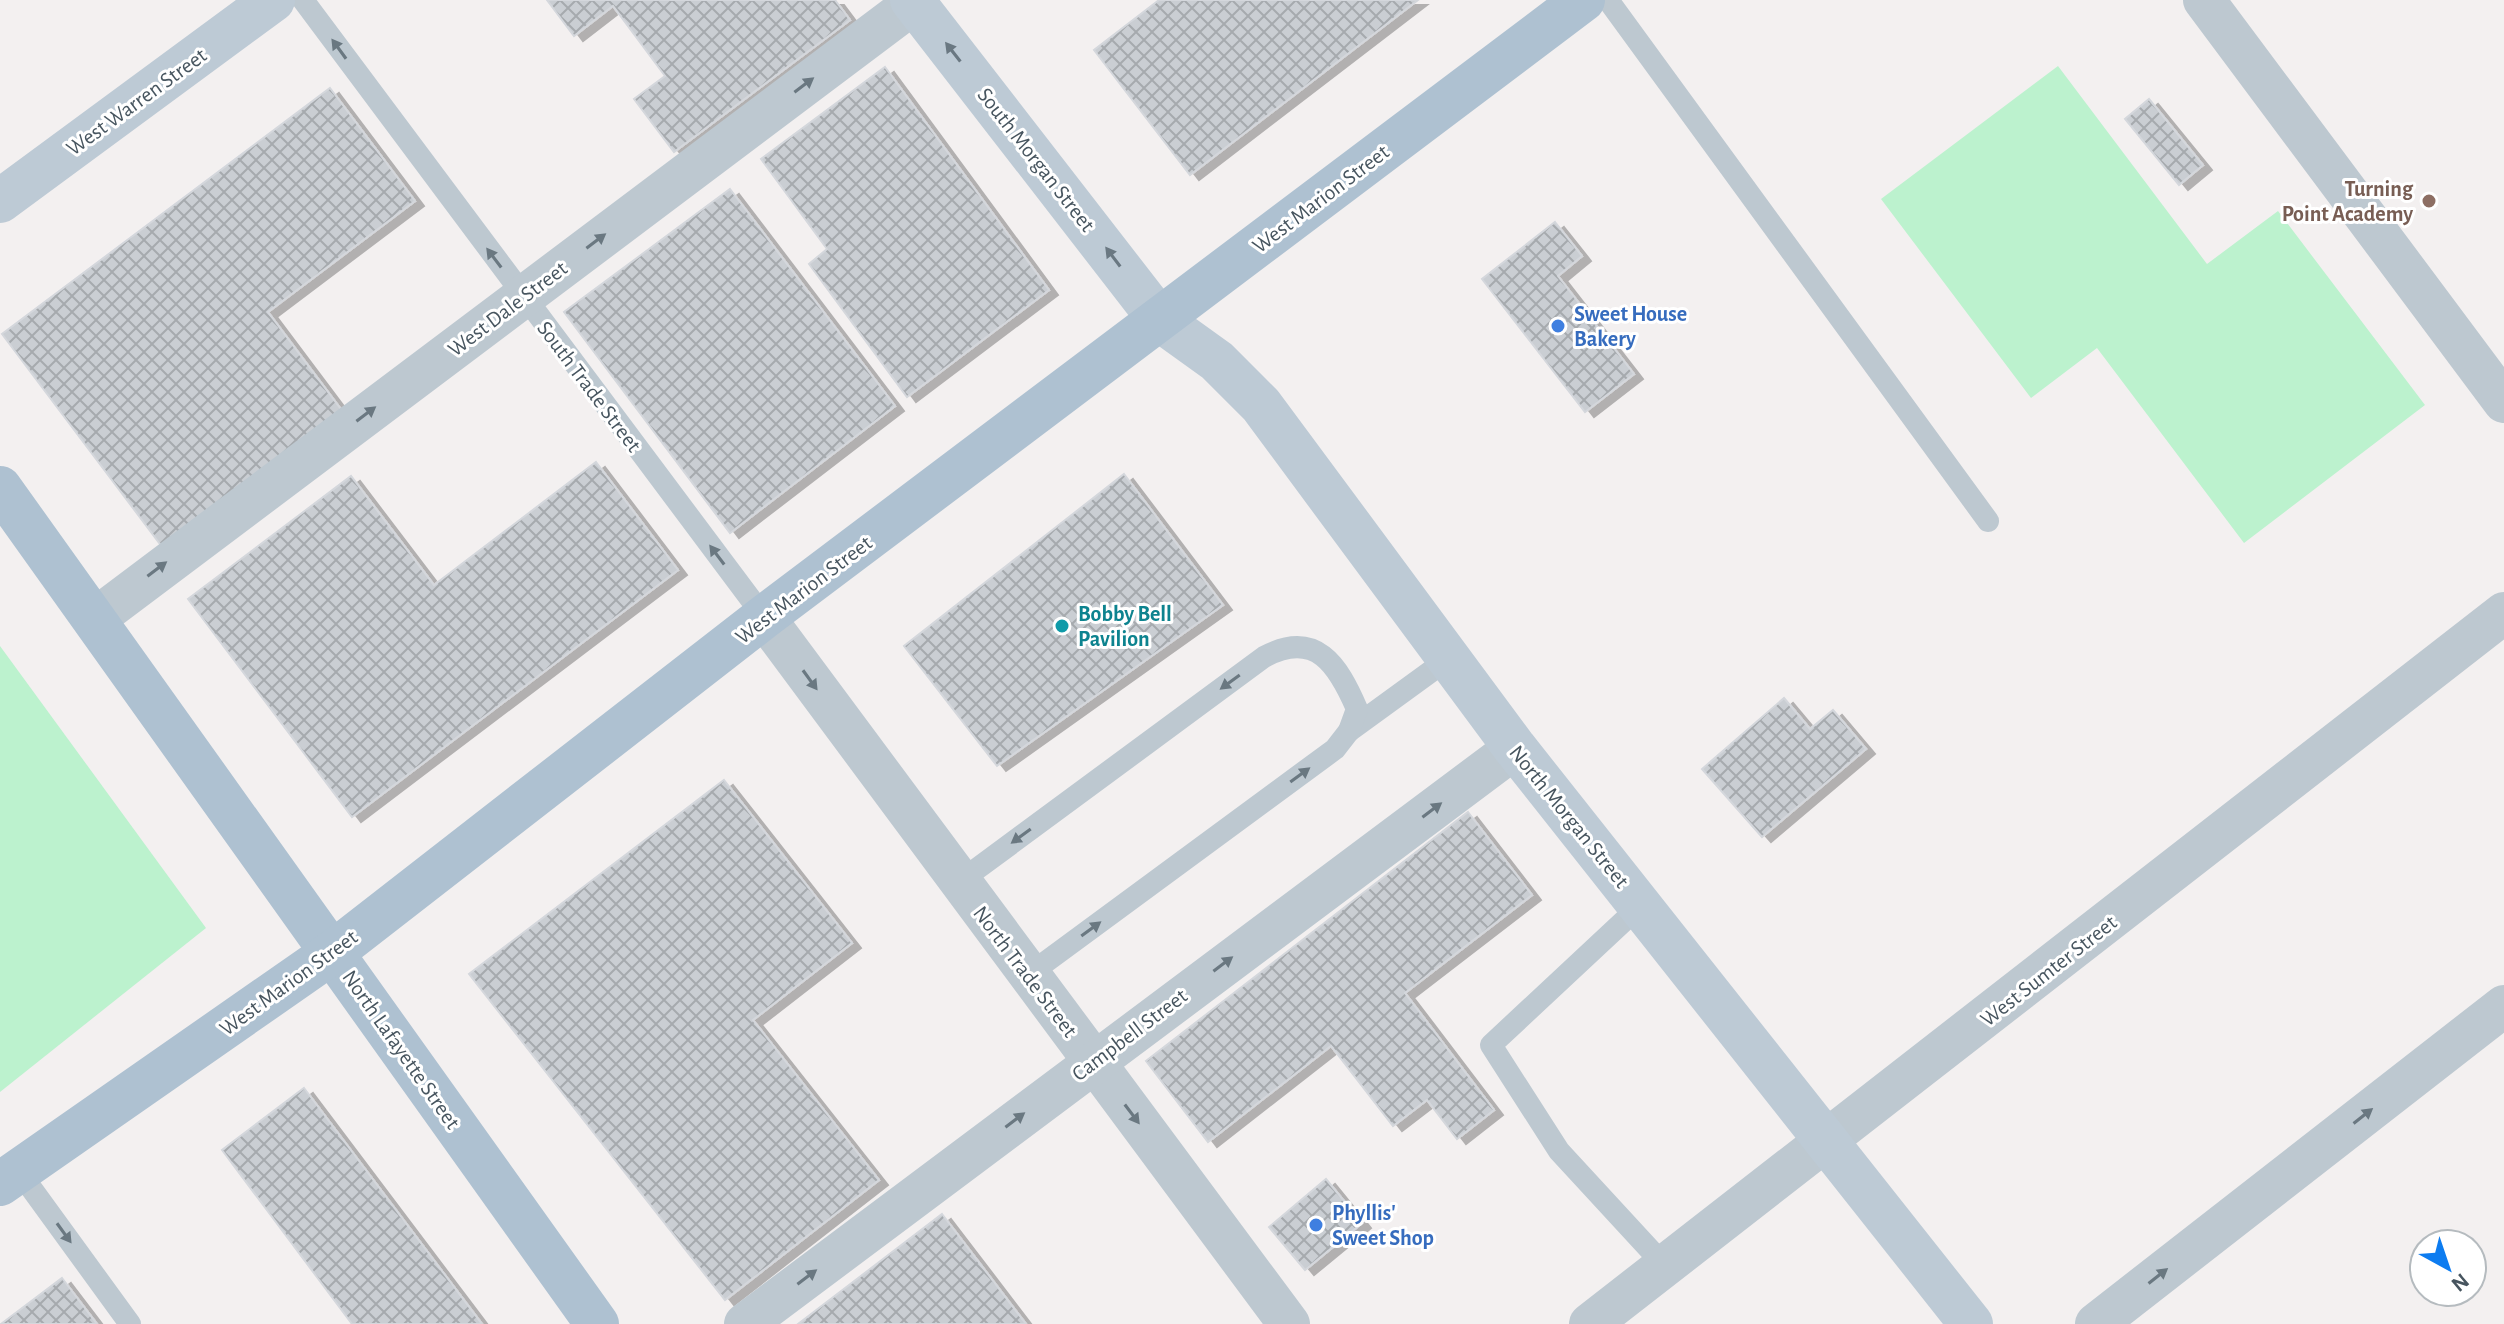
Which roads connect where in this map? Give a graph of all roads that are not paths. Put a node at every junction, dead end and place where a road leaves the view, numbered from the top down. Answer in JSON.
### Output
{"nodes":[{"id":1,"x":273,"y":0,"type":"edge"},
{"id":2,"x":303,"y":0,"type":"edge"},
{"id":3,"x":1583,"y":0,"type":"edge"},
{"id":4,"x":1608,"y":0,"type":"edge"},
{"id":5,"x":2204,"y":0,"type":"edge"},
{"id":6,"x":915,"y":1,"type":"edge"},
{"id":7,"x":0,"y":201,"type":"edge"},
{"id":8,"x":523,"y":297,"type":"junction"},
{"id":9,"x":1160,"y":320,"type":"junction"},
{"id":10,"x":2504,"y":402,"type":"edge"},
{"id":11,"x":0,"y":488,"type":"edge"},
{"id":12,"x":1988,"y":521,"type":"dead end"},
{"id":13,"x":2504,"y":613,"type":"edge"},
{"id":14,"x":764,"y":617,"type":"junction"},
{"id":15,"x":96,"y":618,"type":"junction"},
{"id":16,"x":1448,"y":659,"type":"junction"},
{"id":17,"x":1349,"y":731,"type":"junction"},
{"id":18,"x":1515,"y":748,"type":"junction"},
{"id":19,"x":959,"y":882,"type":"junction"},
{"id":20,"x":1641,"y":905,"type":"junction"},
{"id":21,"x":333,"y":952,"type":"junction"},
{"id":22,"x":1028,"y":975,"type":"junction"},
{"id":23,"x":2504,"y":1006,"type":"edge"},
{"id":24,"x":1092,"y":1061,"type":"junction"},
{"id":25,"x":1828,"y":1139,"type":"junction"},
{"id":26,"x":9,"y":1177,"type":"edge"},
{"id":27,"x":1665,"y":1266,"type":"junction"},
{"id":28,"x":130,"y":1324,"type":"edge"},
{"id":29,"x":597,"y":1324,"type":"edge"},
{"id":30,"x":745,"y":1324,"type":"edge"},
{"id":31,"x":1289,"y":1324,"type":"edge"},
{"id":32,"x":1590,"y":1324,"type":"edge"},
{"id":33,"x":1971,"y":1324,"type":"edge"},
{"id":34,"x":2096,"y":1324,"type":"edge"}],
"edges":[{"from":1,"to":7,"type":"street","name":"West Warren Street"},
{"from":8,"to":2,"type":"lane","name":"South Trade Street","one_way":true},
{"from":3,"to":9,"type":"main road","name":"West Marion Street"},
{"from":4,"to":12,"type":"lane"},
{"from":5,"to":10,"type":"street"},
{"from":8,"to":6,"type":"street","name":"West Dale Street","one_way":true},
{"from":9,"to":6,"type":"street","name":"South Morgan Street","one_way":true},
{"from":14,"to":8,"type":"lane","name":"South Trade Street","one_way":true},
{"from":15,"to":8,"type":"street","name":"West Dale Street","one_way":true},
{"from":9,"to":14,"type":"main road","name":"West Marion Street"},
{"from":9,"to":16,"type":"street","name":"North Morgan Street"},
{"from":11,"to":15,"type":"main road","name":"North Lafayette Street"},
{"from":13,"to":25,"type":"street","name":"West Sumter Street"},
{"from":14,"to":19,"type":"street","name":"North Trade Street","one_way":true},
{"from":14,"to":21,"type":"main road","name":"West Marion Street"},
{"from":15,"to":21,"type":"main road","name":"North Lafayette Street"},
{"from":16,"to":17,"type":"lane"},
{"from":16,"to":18,"type":"street","name":"North Morgan Street"},
{"from":17,"to":19,"type":"lane","one_way":true},
{"from":22,"to":17,"type":"lane","one_way":true},
{"from":18,"to":20,"type":"street","name":"North Morgan Street"},
{"from":24,"to":18,"type":"street","name":"Campbell Street","one_way":true},
{"from":19,"to":22,"type":"street","name":"North Trade Street"},
{"from":20,"to":25,"type":"street","name":"North Morgan Street"},
{"from":20,"to":27,"type":"lane"},
{"from":21,"to":26,"type":"main road","name":"West Marion Street"},
{"from":21,"to":29,"type":"main road","name":"North Lafayette Street"},
{"from":22,"to":24,"type":"street","name":"North Trade Street"},
{"from":34,"to":23,"type":"street","one_way":true},
{"from":30,"to":24,"type":"street","name":"Campbell Street","one_way":true},
{"from":24,"to":31,"type":"street","name":"North Trade Street","one_way":true},
{"from":25,"to":27,"type":"street","name":"West Sumter Street"},
{"from":25,"to":33,"type":"street","name":"North Morgan Street"},
{"from":26,"to":28,"type":"lane","one_way":true},
{"from":27,"to":32,"type":"street","name":"West Sumter Street"}]}
